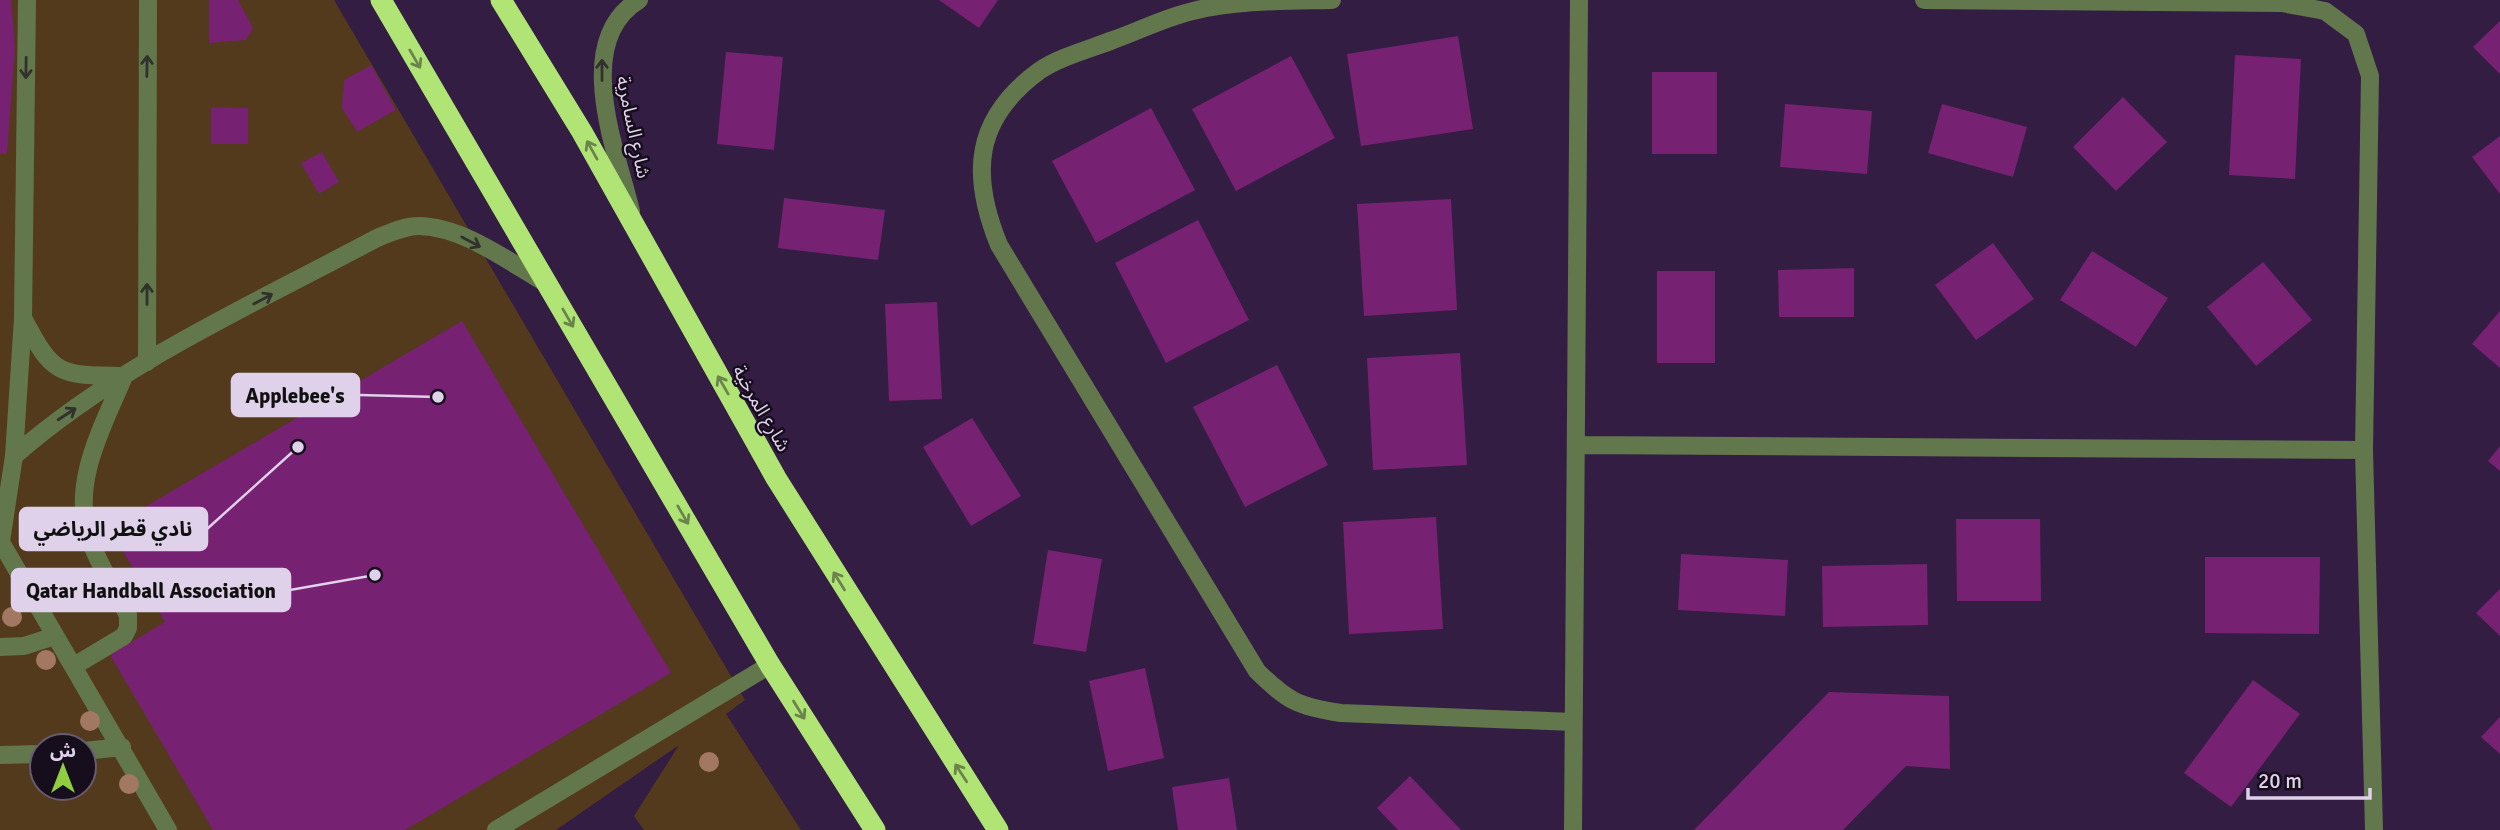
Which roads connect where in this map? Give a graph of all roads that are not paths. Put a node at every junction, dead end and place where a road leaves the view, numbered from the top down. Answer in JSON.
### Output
{"nodes":[{"id":1,"x":27,"y":0,"type":"edge"},
{"id":2,"x":148,"y":0,"type":"edge"},
{"id":3,"x":381,"y":0,"type":"edge"},
{"id":4,"x":501,"y":0,"type":"edge"},
{"id":5,"x":639,"y":0,"type":"edge"},
{"id":6,"x":1332,"y":0,"type":"edge"},
{"id":7,"x":1579,"y":0,"type":"edge"},
{"id":8,"x":1924,"y":0,"type":"edge"},
{"id":9,"x":636,"y":232,"type":"junction"},
{"id":10,"x":548,"y":285,"type":"junction"},
{"id":11,"x":23,"y":318,"type":"junction"},
{"id":12,"x":147,"y":362,"type":"junction"},
{"id":13,"x":124,"y":376,"type":"junction"},
{"id":14,"x":1578,"y":445,"type":"junction"},
{"id":15,"x":2364,"y":450,"type":"junction"},
{"id":16,"x":14,"y":456,"type":"junction"},
{"id":17,"x":1,"y":546,"type":"edge"},
{"id":18,"x":55,"y":636,"type":"junction"},
{"id":19,"x":0,"y":647,"type":"edge"},
{"id":20,"x":771,"y":664,"type":"junction"},
{"id":21,"x":74,"y":666,"type":"junction"},
{"id":22,"x":1573,"y":722,"type":"junction"},
{"id":23,"x":122,"y":747,"type":"junction"},
{"id":24,"x":98,"y":750,"type":"edge"},
{"id":25,"x":28,"y":754,"type":"edge"},
{"id":26,"x":0,"y":755,"type":"edge"},
{"id":27,"x":168,"y":830,"type":"edge"},
{"id":28,"x":496,"y":830,"type":"edge"},
{"id":29,"x":875,"y":830,"type":"edge"},
{"id":30,"x":998,"y":830,"type":"edge"},
{"id":31,"x":1573,"y":830,"type":"edge"},
{"id":32,"x":2374,"y":830,"type":"edge"}],
"edges":[{"from":1,"to":11,"type":"street","one_way":true},
{"from":12,"to":2,"type":"street","one_way":true},
{"from":3,"to":10,"type":"highway","one_way":true},
{"from":9,"to":4,"type":"highway","name":"شارع المرخية","one_way":true},
{"from":9,"to":5,"type":"street","name":"شارع السامرية","one_way":true},
{"from":6,"to":22,"type":"street"},
{"from":7,"to":14,"type":"street"},
{"from":8,"to":15,"type":"street"},
{"from":30,"to":9,"type":"highway","name":"شارع المرخية","one_way":true},
{"from":12,"to":10,"type":"street","one_way":true},
{"from":10,"to":20,"type":"highway","one_way":true},
{"from":11,"to":13,"type":"street"},
{"from":11,"to":16,"type":"street"},
{"from":12,"to":13,"type":"street"},
{"from":16,"to":13,"type":"street","one_way":true},
{"from":13,"to":21,"type":"street"},
{"from":14,"to":15,"type":"street"},
{"from":14,"to":22,"type":"street"},
{"from":15,"to":32,"type":"street"},
{"from":16,"to":17,"type":"street"},
{"from":17,"to":18,"type":"street"},
{"from":18,"to":19,"type":"street"},
{"from":18,"to":21,"type":"street"},
{"from":20,"to":28,"type":"street"},
{"from":20,"to":29,"type":"highway","one_way":true},
{"from":21,"to":23,"type":"street"},
{"from":22,"to":31,"type":"street"},
{"from":23,"to":24,"type":"street"},
{"from":23,"to":27,"type":"street"},
{"from":25,"to":26,"type":"street"}]}
